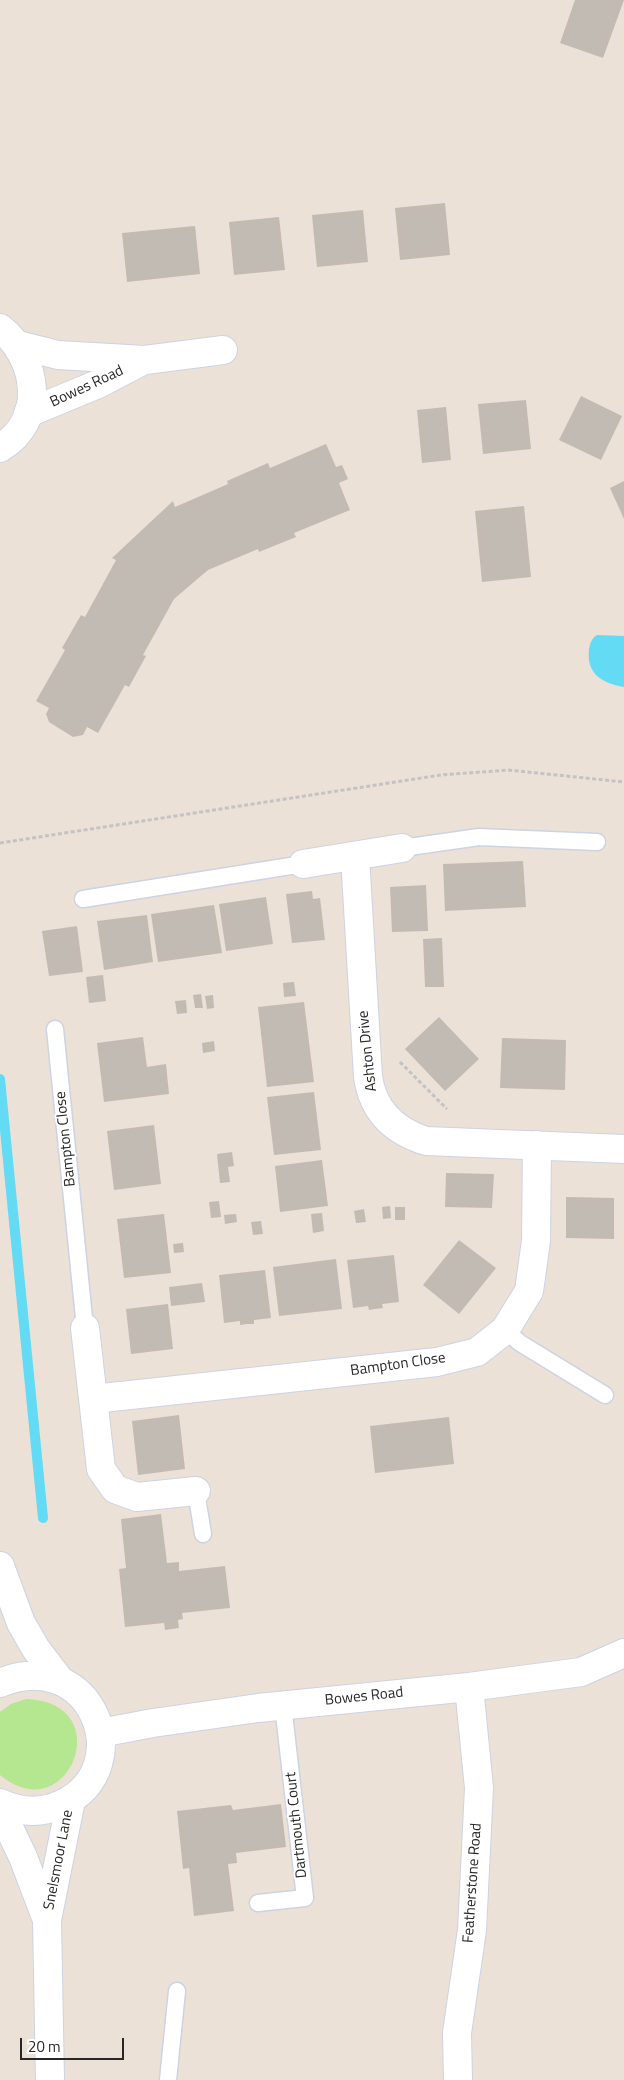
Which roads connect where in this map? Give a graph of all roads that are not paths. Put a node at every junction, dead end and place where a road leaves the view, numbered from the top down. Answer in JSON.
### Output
{"nodes":[{"id":1,"x":9,"y":337,"type":"edge"},
{"id":2,"x":223,"y":350,"type":"dead end"},
{"id":3,"x":145,"y":360,"type":"junction"},
{"id":4,"x":28,"y":413,"type":"junction"},
{"id":5,"x":2,"y":450,"type":"edge"},
{"id":6,"x":598,"y":842,"type":"dead end"},
{"id":7,"x":402,"y":848,"type":"joint"},
{"id":8,"x":355,"y":856,"type":"junction"},
{"id":9,"x":303,"y":864,"type":"joint"},
{"id":10,"x":83,"y":899,"type":"dead end"},
{"id":11,"x":55,"y":1028,"type":"dead end"},
{"id":12,"x":537,"y":1145,"type":"junction"},
{"id":13,"x":624,"y":1149,"type":"edge"},
{"id":14,"x":85,"y":1328,"type":"joint"},
{"id":15,"x":505,"y":1330,"type":"junction"},
{"id":16,"x":605,"y":1395,"type":"dead end"},
{"id":17,"x":93,"y":1399,"type":"junction"},
{"id":18,"x":196,"y":1491,"type":"joint"},
{"id":19,"x":202,"y":1534,"type":"dead end"},
{"id":20,"x":0,"y":1566,"type":"edge"},
{"id":21,"x":624,"y":1652,"type":"edge"},
{"id":22,"x":59,"y":1679,"type":"junction"},
{"id":23,"x":0,"y":1682,"type":"edge"},
{"id":24,"x":470,"y":1687,"type":"junction"},
{"id":25,"x":283,"y":1705,"type":"junction"},
{"id":26,"x":100,"y":1733,"type":"junction"},
{"id":27,"x":71,"y":1800,"type":"junction"},
{"id":28,"x":0,"y":1803,"type":"edge"},
{"id":29,"x":0,"y":1809,"type":"edge"},
{"id":30,"x":258,"y":1903,"type":"dead end"},
{"id":31,"x":47,"y":1920,"type":"junction"},
{"id":32,"x":176,"y":1991,"type":"dead end"},
{"id":33,"x":50,"y":2080,"type":"edge"},
{"id":34,"x":168,"y":2080,"type":"edge"},
{"id":35,"x":458,"y":2080,"type":"edge"}],
"edges":[{"from":1,"to":3,"type":"street","name":"Bowes Road"},
{"from":1,"to":4,"type":"street"},
{"from":2,"to":3,"type":"street","name":"Bowes Road"},
{"from":3,"to":4,"type":"street","name":"Bowes Road"},
{"from":4,"to":5,"type":"street"},
{"from":6,"to":7,"type":"lane"},
{"from":7,"to":8,"type":"street"},
{"from":8,"to":9,"type":"street"},
{"from":8,"to":12,"type":"street","name":"Ashton Drive"},
{"from":9,"to":10,"type":"lane"},
{"from":11,"to":14,"type":"lane","name":"Bampton Close"},
{"from":12,"to":13,"type":"street","name":"Ashton Drive"},
{"from":12,"to":15,"type":"street","name":"Bampton Close"},
{"from":14,"to":17,"type":"street","name":"Bampton Close"},
{"from":15,"to":16,"type":"lane"},
{"from":15,"to":17,"type":"street","name":"Bampton Close"},
{"from":17,"to":18,"type":"street","name":"Bampton Close"},
{"from":18,"to":19,"type":"lane"},
{"from":20,"to":22,"type":"street"},
{"from":21,"to":24,"type":"street","name":"Bowes Road"},
{"from":22,"to":23,"type":"street"},
{"from":22,"to":26,"type":"street"},
{"from":24,"to":25,"type":"street","name":"Bowes Road"},
{"from":24,"to":35,"type":"street","name":"Featherstone Road"},
{"from":25,"to":26,"type":"street","name":"Bowes Road"},
{"from":25,"to":30,"type":"lane","name":"Dartmouth Court"},
{"from":26,"to":27,"type":"street"},
{"from":27,"to":28,"type":"street"},
{"from":27,"to":31,"type":"street","name":"Snelsmoor Lane"},
{"from":29,"to":31,"type":"street","name":"Snelsmoor Lane"},
{"from":31,"to":33,"type":"street","name":"Snelsmoor Lane"},
{"from":32,"to":34,"type":"lane"}]}
